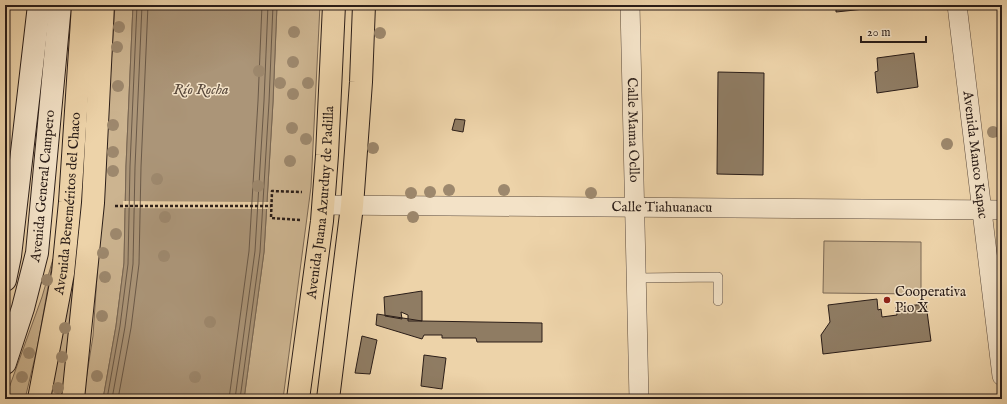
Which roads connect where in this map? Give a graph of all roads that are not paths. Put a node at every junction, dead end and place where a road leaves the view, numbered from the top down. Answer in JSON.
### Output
{"nodes":[{"id":1,"x":39,"y":5,"type":"edge"},
{"id":2,"x":60,"y":5,"type":"edge"},
{"id":3,"x":83,"y":5,"type":"edge"},
{"id":4,"x":103,"y":5,"type":"edge"},
{"id":5,"x":334,"y":5,"type":"edge"},
{"id":6,"x":364,"y":5,"type":"edge"},
{"id":7,"x":630,"y":5,"type":"edge"},
{"id":8,"x":957,"y":5,"type":"edge"},
{"id":9,"x":323,"y":205,"type":"junction"},
{"id":10,"x":352,"y":206,"type":"junction"},
{"id":11,"x":635,"y":207,"type":"junction"},
{"id":12,"x":982,"y":210,"type":"junction"},
{"id":13,"x":1002,"y":210,"type":"edge"},
{"id":14,"x":637,"y":278,"type":"junction"},
{"id":15,"x":5,"y":280,"type":"edge"},
{"id":16,"x":718,"y":301,"type":"dead end"},
{"id":17,"x":5,"y":363,"type":"edge"},
{"id":18,"x":1002,"y":376,"type":"edge"},
{"id":19,"x":39,"y":399,"type":"edge"},
{"id":20,"x":73,"y":399,"type":"edge"},
{"id":21,"x":298,"y":399,"type":"edge"},
{"id":22,"x":328,"y":399,"type":"edge"},
{"id":23,"x":639,"y":399,"type":"edge"}],
"edges":[{"from":1,"to":15,"type":"street","name":"Avenida General Campero"},
{"from":2,"to":17,"type":"street","name":"Avenida General Campero"},
{"from":3,"to":19,"type":"main road","name":"Avenida Beneméritos del Chaco"},
{"from":4,"to":20,"type":"main road","name":"Avenida Beneméritos del Chaco"},
{"from":5,"to":9,"type":"main road","name":"Avenida Juana Azurduy de Padilla"},
{"from":6,"to":10,"type":"main road","name":"Avenida Juana Azurduy de Padilla"},
{"from":7,"to":11,"type":"street","name":"Calle Mama Ocllo"},
{"from":8,"to":12,"type":"street","name":"Avenida Manco Kapac"},
{"from":9,"to":10,"type":"street","name":"Calle Tiahuanacu"},
{"from":9,"to":21,"type":"main road","name":"Avenida Juana Azurduy de Padilla"},
{"from":10,"to":11,"type":"street","name":"Calle Tiahuanacu"},
{"from":10,"to":22,"type":"main road","name":"Avenida Juana Azurduy de Padilla"},
{"from":11,"to":12,"type":"street","name":"Calle Tiahuanacu"},
{"from":11,"to":14,"type":"street","name":"Calle Mama Ocllo"},
{"from":12,"to":13,"type":"street","name":"Calle Tiahuanacu"},
{"from":12,"to":18,"type":"street","name":"Avenida Manco Kapac"},
{"from":14,"to":16,"type":"lane"},
{"from":14,"to":23,"type":"street","name":"Calle Mama Ocllo"}]}
